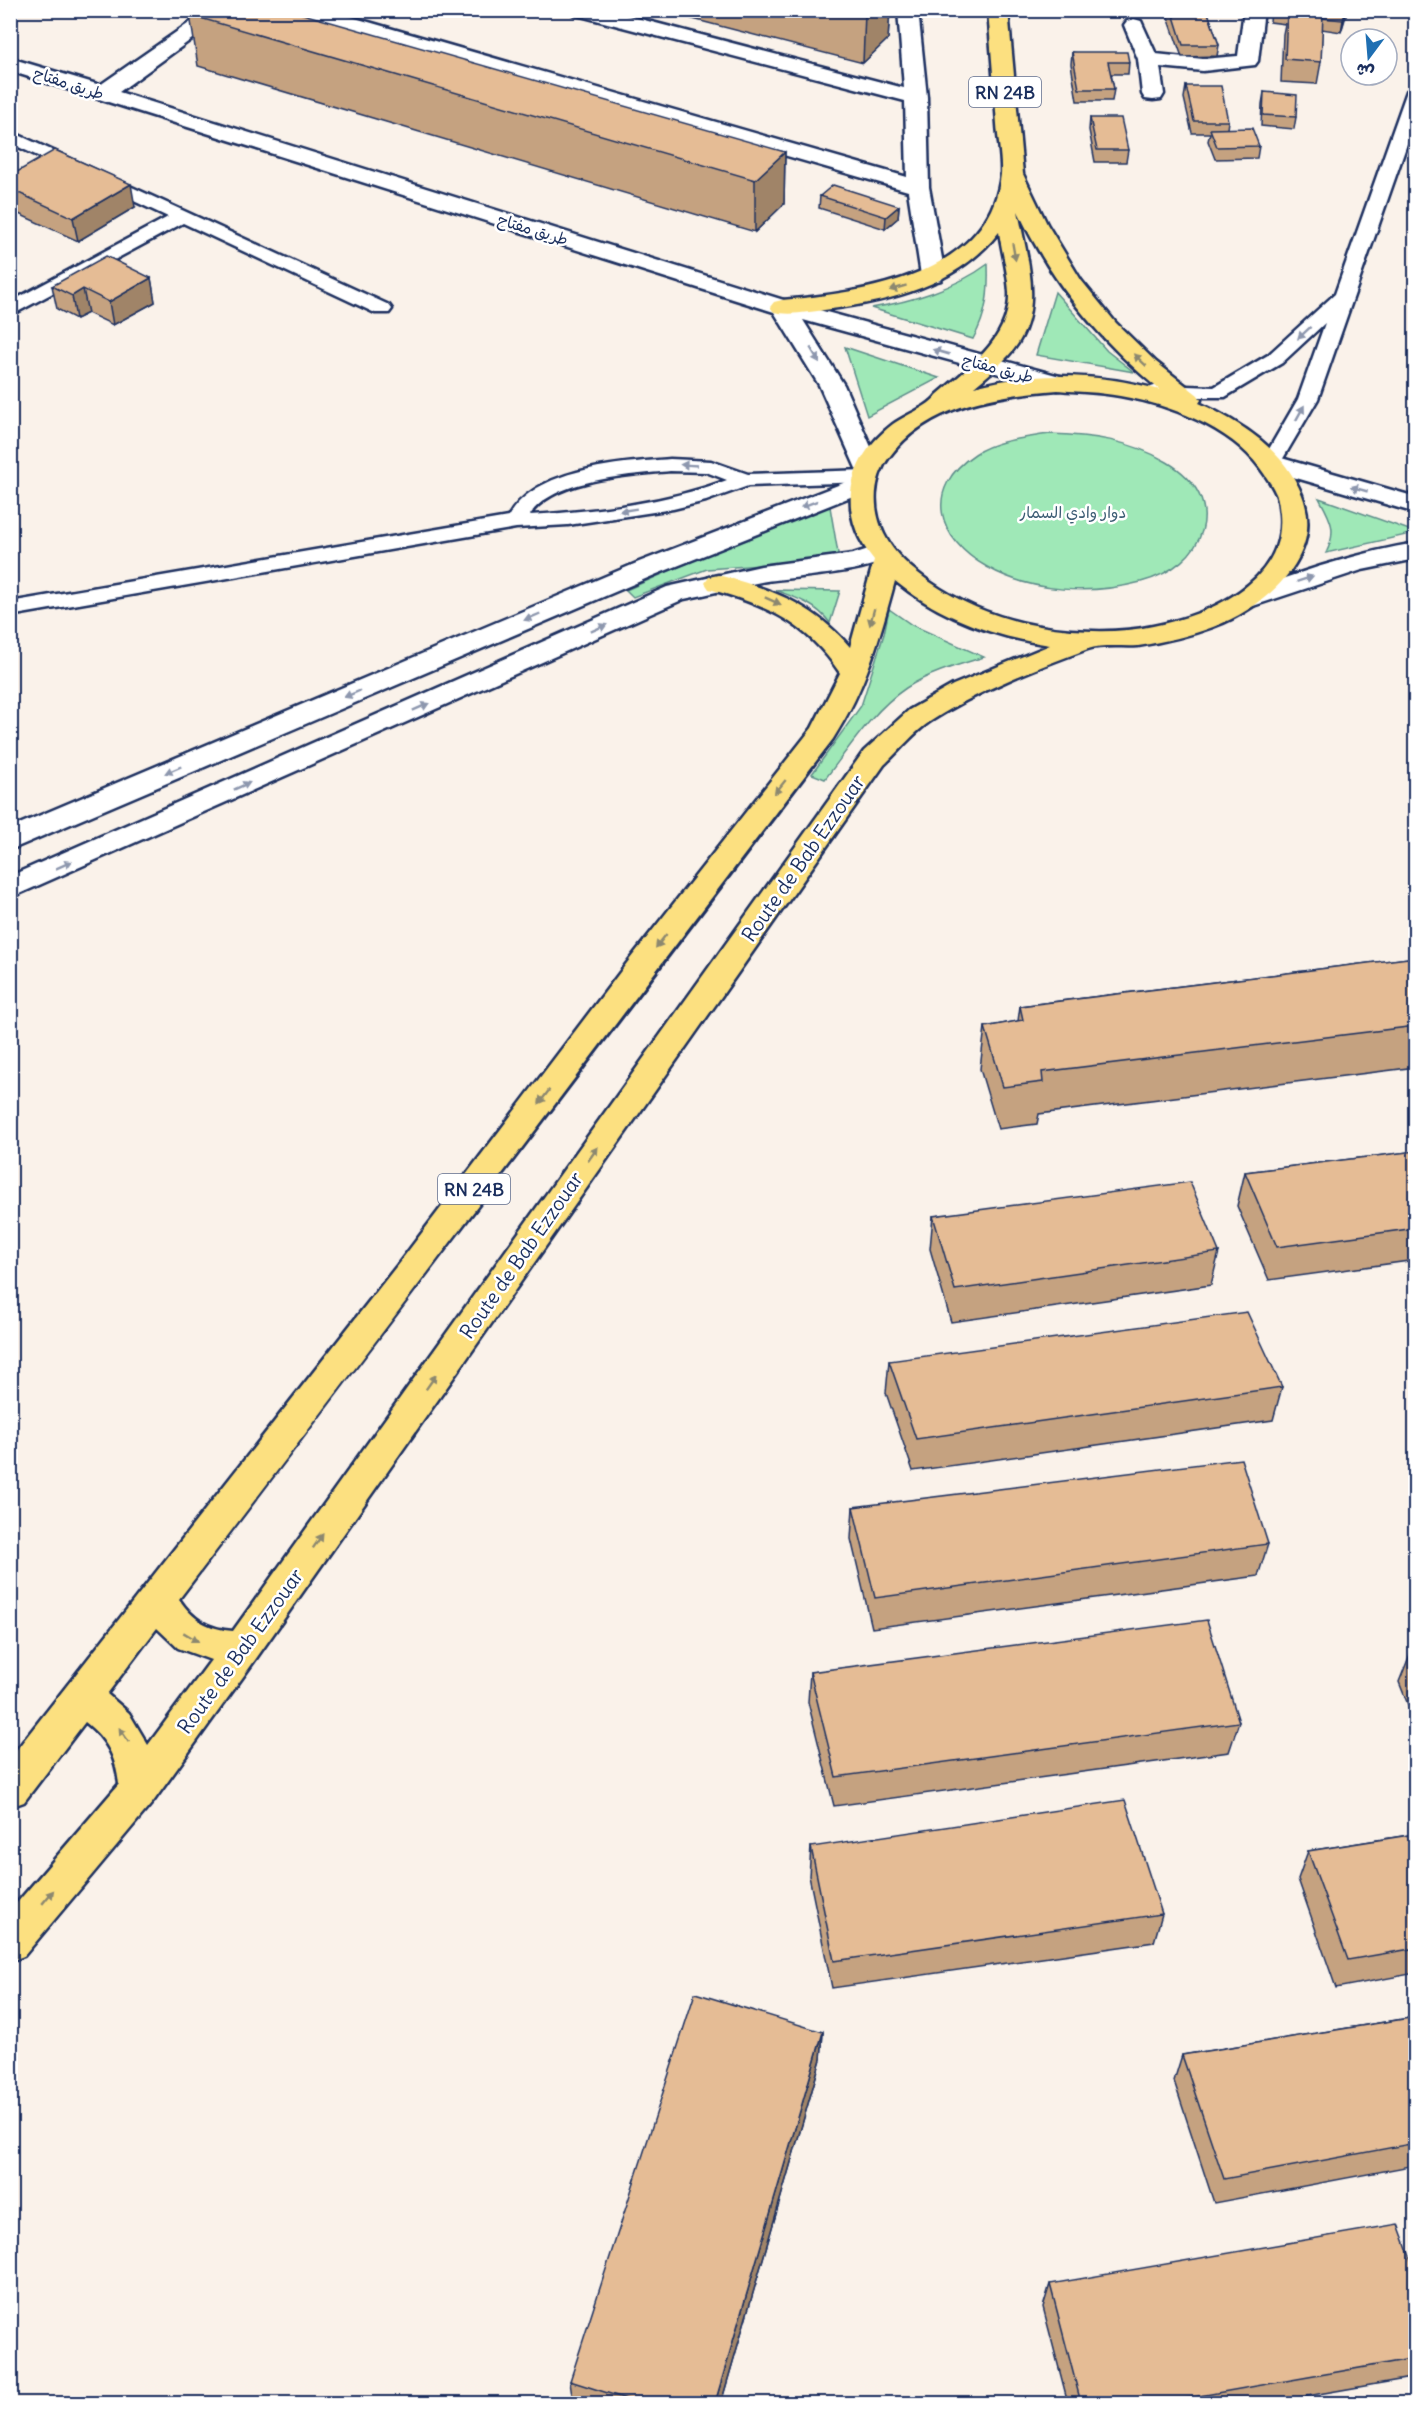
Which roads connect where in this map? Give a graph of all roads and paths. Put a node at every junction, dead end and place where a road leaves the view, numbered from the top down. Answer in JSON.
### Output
{"nodes":[{"id":1,"x":222,"y":10,"type":"edge"},
{"id":2,"x":303,"y":10,"type":"edge"},
{"id":3,"x":580,"y":10,"type":"edge"},
{"id":4,"x":908,"y":10,"type":"edge"},
{"id":5,"x":998,"y":10,"type":"edge"},
{"id":6,"x":1254,"y":10,"type":"edge"},
{"id":7,"x":1134,"y":25,"type":"dead end"},
{"id":8,"x":1148,"y":59,"type":"junction"},
{"id":9,"x":10,"y":64,"type":"edge"},
{"id":10,"x":1416,"y":91,"type":"edge"},
{"id":11,"x":102,"y":94,"type":"junction"},
{"id":12,"x":1152,"y":94,"type":"dead end"},
{"id":13,"x":916,"y":97,"type":"junction"},
{"id":14,"x":13,"y":140,"type":"edge"},
{"id":15,"x":1012,"y":174,"type":"junction"},
{"id":16,"x":918,"y":187,"type":"junction"},
{"id":17,"x":1005,"y":201,"type":"junction"},
{"id":18,"x":183,"y":216,"type":"junction"},
{"id":19,"x":933,"y":275,"type":"junction"},
{"id":20,"x":1346,"y":293,"type":"junction"},
{"id":21,"x":782,"y":307,"type":"junction"},
{"id":22,"x":382,"y":309,"type":"dead end"},
{"id":23,"x":10,"y":310,"type":"edge"},
{"id":24,"x":986,"y":365,"type":"junction"},
{"id":25,"x":1058,"y":384,"type":"junction"},
{"id":26,"x":1123,"y":389,"type":"junction"},
{"id":27,"x":1177,"y":392,"type":"junction"},
{"id":28,"x":938,"y":407,"type":"junction"},
{"id":29,"x":1237,"y":433,"type":"junction"},
{"id":30,"x":1271,"y":463,"type":"junction"},
{"id":31,"x":866,"y":476,"type":"junction"},
{"id":32,"x":745,"y":480,"type":"junction"},
{"id":33,"x":1416,"y":505,"type":"edge"},
{"id":34,"x":516,"y":522,"type":"junction"},
{"id":35,"x":1416,"y":551,"type":"edge"},
{"id":36,"x":884,"y":557,"type":"junction"},
{"id":37,"x":718,"y":583,"type":"junction"},
{"id":38,"x":1250,"y":599,"type":"junction"},
{"id":39,"x":10,"y":609,"type":"edge"},
{"id":40,"x":1088,"y":639,"type":"junction"},
{"id":41,"x":854,"y":674,"type":"junction"},
{"id":42,"x":10,"y":840,"type":"edge"},
{"id":43,"x":10,"y":888,"type":"edge"},
{"id":44,"x":159,"y":1597,"type":"junction"},
{"id":45,"x":242,"y":1648,"type":"junction"},
{"id":46,"x":81,"y":1698,"type":"junction"},
{"id":47,"x":10,"y":1789,"type":"edge"},
{"id":48,"x":139,"y":1790,"type":"junction"},
{"id":49,"x":10,"y":1942,"type":"edge"}],
"edges":[{"from":1,"to":11,"type":"street"},
{"from":2,"to":16,"type":"street"},
{"from":3,"to":13,"type":"street"},
{"from":4,"to":13,"type":"street"},
{"from":5,"to":15,"type":"main road","number":"RN 24B"},
{"from":6,"to":8,"type":"street"},
{"from":7,"to":8,"type":"street"},
{"from":8,"to":12,"type":"street"},
{"from":9,"to":11,"type":"street","name":"طريق مفتاح"},
{"from":10,"to":20,"type":"lane"},
{"from":11,"to":21,"type":"street","name":"طريق مفتاح"},
{"from":13,"to":16,"type":"street"},
{"from":14,"to":18,"type":"lane"},
{"from":15,"to":17,"type":"main road"},
{"from":27,"to":15,"type":"main road","one_way":true},
{"from":16,"to":19,"type":"street"},
{"from":17,"to":19,"type":"main road"},
{"from":17,"to":24,"type":"main road","one_way":true},
{"from":18,"to":22,"type":"lane"},
{"from":18,"to":23,"type":"lane"},
{"from":19,"to":21,"type":"main road","one_way":true},
{"from":20,"to":27,"type":"lane","one_way":true},
{"from":30,"to":20,"type":"lane","one_way":true},
{"from":24,"to":21,"type":"street","name":"طريق مفتاح","one_way":true},
{"from":21,"to":31,"type":"street","one_way":true},
{"from":24,"to":25,"type":"street","name":"طريق مفتاح"},
{"from":24,"to":28,"type":"main road"},
{"from":25,"to":26,"type":"main road"},
{"from":25,"to":28,"type":"main road"},
{"from":26,"to":27,"type":"lane"},
{"from":26,"to":29,"type":"main road"},
{"from":27,"to":29,"type":"main road"},
{"from":28,"to":31,"type":"main road"},
{"from":29,"to":30,"type":"main road"},
{"from":33,"to":30,"type":"street","one_way":true},
{"from":30,"to":38,"type":"main road"},
{"from":31,"to":32,"type":"lane"},
{"from":31,"to":36,"type":"main road"},
{"from":31,"to":42,"type":"street","one_way":true},
{"from":32,"to":34,"type":"lane","one_way":true},
{"from":32,"to":34,"type":"lane","one_way":true},
{"from":34,"to":39,"type":"lane"},
{"from":38,"to":35,"type":"street","one_way":true},
{"from":36,"to":37,"type":"street"},
{"from":36,"to":40,"type":"main road"},
{"from":36,"to":41,"type":"main road","number":"RN 24B","one_way":true},
{"from":37,"to":41,"type":"main road","one_way":true},
{"from":43,"to":37,"type":"street","one_way":true},
{"from":38,"to":40,"type":"main road"},
{"from":45,"to":40,"type":"main road","name":"Route de Bab Ezzouar","one_way":true},
{"from":41,"to":44,"type":"main road","number":"RN 24B","one_way":true},
{"from":44,"to":45,"type":"main road","one_way":true},
{"from":44,"to":46,"type":"main road","number":"RN 24B"},
{"from":45,"to":48,"type":"main road","name":"Route de Bab Ezzouar"},
{"from":46,"to":47,"type":"main road","number":"RN 24B"},
{"from":48,"to":46,"type":"main road","one_way":true},
{"from":49,"to":48,"type":"main road","name":"Route de Bab Ezzouar","one_way":true}]}
